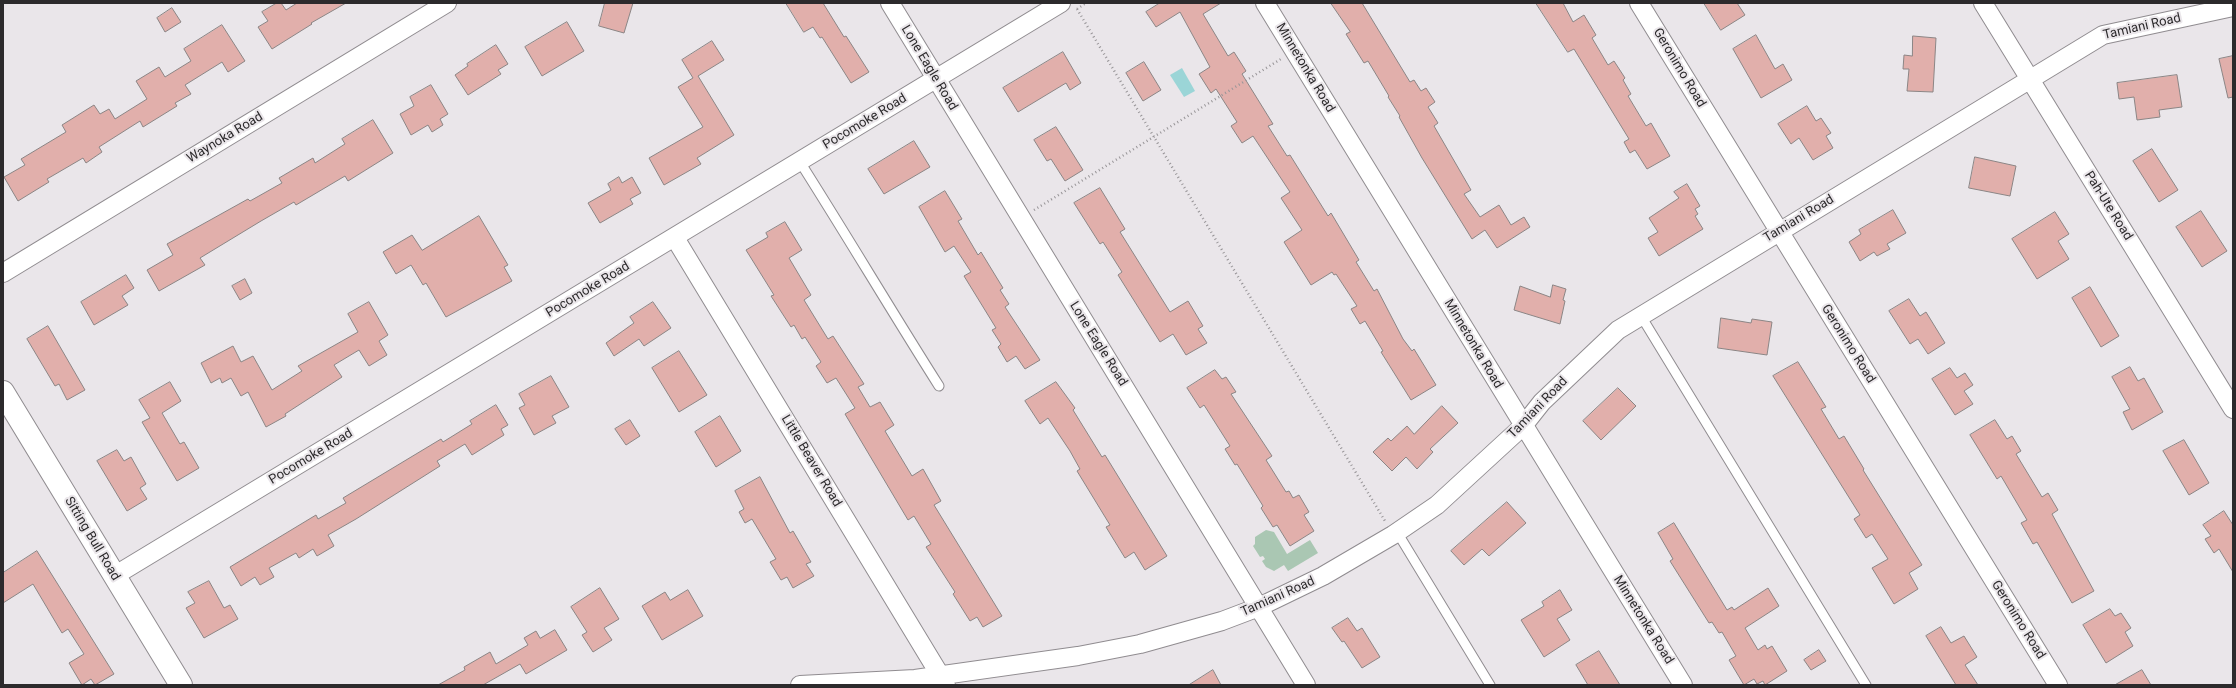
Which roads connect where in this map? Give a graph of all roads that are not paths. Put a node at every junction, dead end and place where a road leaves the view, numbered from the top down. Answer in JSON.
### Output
{"nodes":[{"id":1,"x":447,"y":3,"type":"edge"},
{"id":2,"x":890,"y":3,"type":"edge"},
{"id":3,"x":1265,"y":3,"type":"edge"},
{"id":4,"x":1639,"y":3,"type":"edge"},
{"id":5,"x":1983,"y":3,"type":"edge"},
{"id":6,"x":1069,"y":6,"type":"edge"},
{"id":7,"x":2233,"y":7,"type":"edge"},
{"id":8,"x":936,"y":79,"type":"junction"},
{"id":9,"x":2030,"y":80,"type":"junction"},
{"id":10,"x":800,"y":162,"type":"junction"},
{"id":11,"x":1778,"y":232,"type":"junction"},
{"id":12,"x":675,"y":238,"type":"junction"},
{"id":13,"x":3,"y":273,"type":"edge"},
{"id":14,"x":1641,"y":316,"type":"junction"},
{"id":15,"x":939,"y":386,"type":"dead end"},
{"id":16,"x":2227,"y":387,"type":"edge"},
{"id":17,"x":3,"y":392,"type":"edge"},
{"id":18,"x":2233,"y":410,"type":"edge"},
{"id":19,"x":1523,"y":426,"type":"junction"},
{"id":20,"x":1395,"y":533,"type":"junction"},
{"id":21,"x":114,"y":576,"type":"junction"},
{"id":22,"x":1259,"y":607,"type":"junction"},
{"id":23,"x":944,"y":680,"type":"edge"},
{"id":24,"x":181,"y":685,"type":"edge"},
{"id":25,"x":800,"y":685,"type":"edge"},
{"id":26,"x":1306,"y":685,"type":"edge"},
{"id":27,"x":1490,"y":685,"type":"edge"},
{"id":28,"x":1683,"y":685,"type":"edge"},
{"id":29,"x":1866,"y":685,"type":"edge"},
{"id":30,"x":2058,"y":685,"type":"edge"}],
"edges":[{"from":1,"to":13,"type":"street","name":"Waynoka Road"},
{"from":2,"to":8,"type":"street","name":"Lone Eagle Road"},
{"from":3,"to":19,"type":"street","name":"Minnetonka Road"},
{"from":4,"to":11,"type":"street","name":"Geronimo Road"},
{"from":5,"to":9,"type":"street","name":"Pah-Ute Road"},
{"from":6,"to":8,"type":"street","name":"Pocomoke Road"},
{"from":7,"to":9,"type":"street","name":"Tamiani Road"},
{"from":8,"to":10,"type":"street","name":"Pocomoke Road"},
{"from":8,"to":22,"type":"street","name":"Lone Eagle Road"},
{"from":9,"to":11,"type":"street","name":"Tamiani Road"},
{"from":9,"to":16,"type":"street","name":"Pah-Ute Road"},
{"from":10,"to":12,"type":"street","name":"Pocomoke Road"},
{"from":10,"to":15,"type":"lane"},
{"from":11,"to":14,"type":"street","name":"Tamiani Road"},
{"from":11,"to":30,"type":"street","name":"Geronimo Road"},
{"from":12,"to":21,"type":"street","name":"Pocomoke Road"},
{"from":12,"to":23,"type":"street","name":"Little Beaver Road"},
{"from":14,"to":19,"type":"street","name":"Tamiani Road"},
{"from":14,"to":29,"type":"lane"},
{"from":16,"to":18,"type":"street","name":"Pah-Ute Road"},
{"from":17,"to":21,"type":"street","name":"Sitting Bull Road"},
{"from":19,"to":20,"type":"street","name":"Tamiani Road"},
{"from":19,"to":28,"type":"street","name":"Minnetonka Road"},
{"from":20,"to":22,"type":"street","name":"Tamiani Road"},
{"from":20,"to":27,"type":"lane"},
{"from":21,"to":24,"type":"street","name":"Sitting Bull Road"},
{"from":22,"to":23,"type":"street","name":"Tamiani Road"},
{"from":22,"to":26,"type":"street","name":"Lone Eagle Road"},
{"from":23,"to":25,"type":"street","name":"Tamiani Road"}]}
